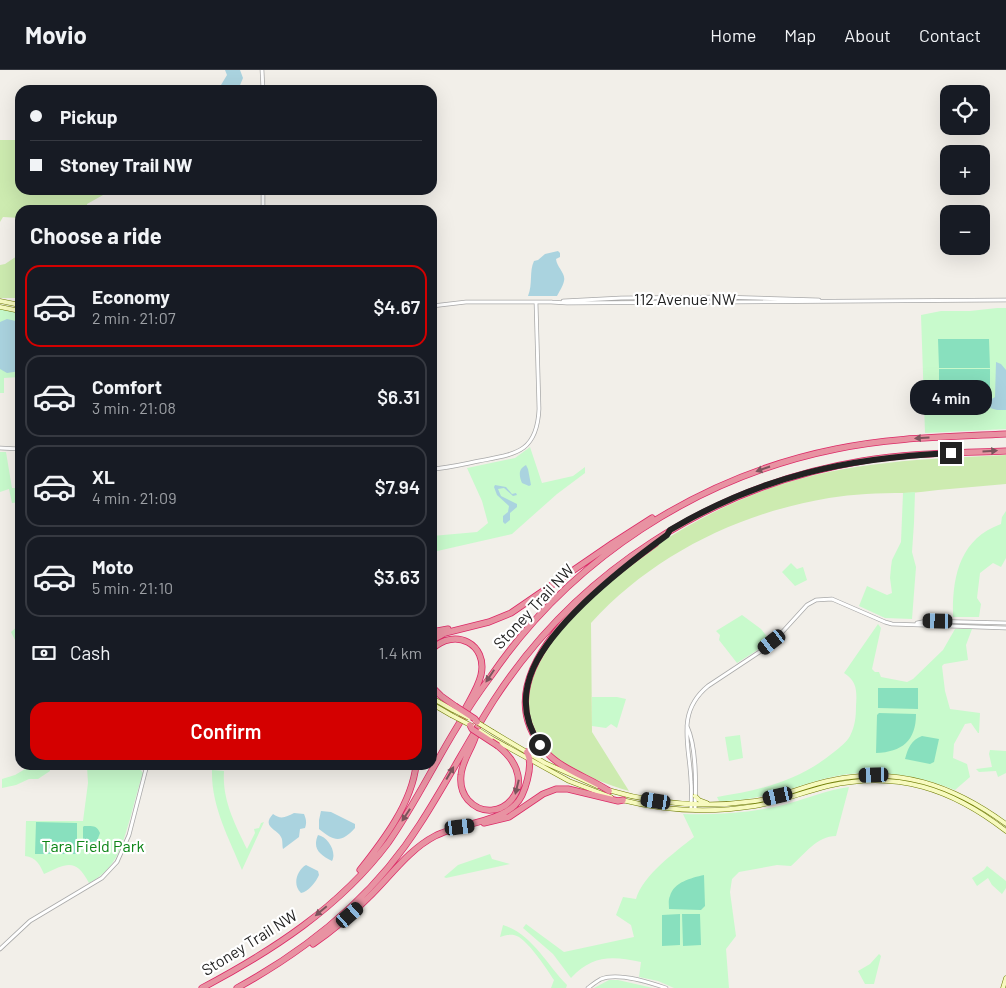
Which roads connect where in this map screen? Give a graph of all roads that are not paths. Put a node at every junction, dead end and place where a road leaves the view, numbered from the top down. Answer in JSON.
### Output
{"nodes":[{"id":1,"x":262,"y":70,"type":"edge"},
{"id":2,"x":262,"y":85,"type":"edge"},
{"id":3,"x":1006,"y":300,"type":"edge"},
{"id":4,"x":0,"y":301,"type":"edge"},
{"id":5,"x":536,"y":302,"type":"junction"},
{"id":6,"x":15,"y":303,"type":"edge"},
{"id":7,"x":437,"y":305,"type":"edge"},
{"id":8,"x":0,"y":307,"type":"edge"},
{"id":9,"x":15,"y":310,"type":"edge"},
{"id":10,"x":1006,"y":434,"type":"edge"},
{"id":11,"x":0,"y":448,"type":"edge"},
{"id":12,"x":15,"y":449,"type":"edge"},
{"id":13,"x":1006,"y":451,"type":"edge"},
{"id":14,"x":437,"y":468,"type":"edge"},
{"id":15,"x":731,"y":480,"type":"junction"},
{"id":16,"x":670,"y":530,"type":"junction"},
{"id":17,"x":978,"y":623,"type":"junction"},
{"id":18,"x":1006,"y":623,"type":"edge"},
{"id":19,"x":465,"y":628,"type":"junction"},
{"id":20,"x":1006,"y":628,"type":"edge"},
{"id":21,"x":437,"y":631,"type":"edge"},
{"id":22,"x":437,"y":637,"type":"edge"},
{"id":23,"x":437,"y":645,"type":"edge"},
{"id":24,"x":437,"y":692,"type":"edge"},
{"id":25,"x":437,"y":700,"type":"edge"},
{"id":26,"x":437,"y":707,"type":"edge"},
{"id":27,"x":454,"y":708,"type":"junction"},
{"id":28,"x":478,"y":724,"type":"junction"},
{"id":29,"x":470,"y":725,"type":"junction"},
{"id":30,"x":457,"y":726,"type":"junction"},
{"id":31,"x":687,"y":726,"type":"junction"},
{"id":32,"x":527,"y":752,"type":"junction"},
{"id":33,"x":530,"y":760,"type":"junction"},
{"id":34,"x":437,"y":762,"type":"edge"},
{"id":35,"x":145,"y":770,"type":"edge"},
{"id":36,"x":415,"y":770,"type":"edge"},
{"id":37,"x":433,"y":770,"type":"edge"},
{"id":38,"x":609,"y":790,"type":"junction"},
{"id":39,"x":695,"y":796,"type":"junction"},
{"id":40,"x":623,"y":800,"type":"junction"},
{"id":41,"x":693,"y":804,"type":"junction"},
{"id":42,"x":714,"y":804,"type":"junction"},
{"id":43,"x":693,"y":810,"type":"junction"},
{"id":44,"x":1006,"y":824,"type":"edge"},
{"id":45,"x":460,"y":827,"type":"junction"},
{"id":46,"x":1006,"y":831,"type":"edge"},
{"id":47,"x":348,"y":886,"type":"junction"},
{"id":48,"x":0,"y":949,"type":"edge"},
{"id":49,"x":280,"y":964,"type":"junction"},
{"id":50,"x":1006,"y":978,"type":"edge"},
{"id":51,"x":202,"y":988,"type":"edge"},
{"id":52,"x":237,"y":988,"type":"edge"},
{"id":53,"x":588,"y":988,"type":"edge"},
{"id":54,"x":666,"y":988,"type":"edge"},
{"id":55,"x":1003,"y":988,"type":"edge"}],
"edges":[{"from":1,"to":2,"type":"street"},
{"from":3,"to":5,"type":"street","name":"112 Avenue NW"},
{"from":4,"to":6,"type":"main road"},
{"from":5,"to":7,"type":"street","name":"112 Avenue NW"},
{"from":5,"to":14,"type":"street"},
{"from":8,"to":9,"type":"main road"},
{"from":10,"to":15,"type":"highway","name":"Stoney Trail NW","one_way":true},
{"from":11,"to":12,"type":"street"},
{"from":16,"to":13,"type":"highway","name":"Stoney Trail NW","one_way":true},
{"from":15,"to":19,"type":"highway"},
{"from":15,"to":30,"type":"highway","name":"Stoney Trail NW","one_way":true},
{"from":16,"to":28,"type":"highway","name":"Stoney Trail NW"},
{"from":16,"to":38,"type":"highway"},
{"from":17,"to":18,"type":"street"},
{"from":17,"to":20,"type":"street"},
{"from":17,"to":31,"type":"street"},
{"from":19,"to":21,"type":"highway"},
{"from":19,"to":22,"type":"highway"},
{"from":23,"to":30,"type":"highway"},
{"from":24,"to":27,"type":"highway"},
{"from":25,"to":27,"type":"main road"},
{"from":26,"to":29,"type":"main road","bridge":true},
{"from":27,"to":28,"type":"highway","bridge":true},
{"from":29,"to":28,"type":"highway","one_way":true,"bridge":true},
{"from":28,"to":32,"type":"main road","bridge":true},
{"from":49,"to":28,"type":"highway","name":"Stoney Trail NW","one_way":true},
{"from":29,"to":33,"type":"main road","bridge":true},
{"from":30,"to":34,"type":"highway","name":"Stoney Trail NW","one_way":true},
{"from":31,"to":39,"type":"street"},
{"from":31,"to":41,"type":"street"},
{"from":32,"to":33,"type":"highway"},
{"from":32,"to":38,"type":"main road"},
{"from":33,"to":40,"type":"main road"},
{"from":33,"to":45,"type":"highway"},
{"from":35,"to":48,"type":"street"},
{"from":36,"to":47,"type":"highway"},
{"from":37,"to":47,"type":"highway","name":"Stoney Trail NW","one_way":true},
{"from":38,"to":41,"type":"main road"},
{"from":39,"to":41,"type":"street"},
{"from":39,"to":42,"type":"main road"},
{"from":40,"to":43,"type":"main road"},
{"from":40,"to":45,"type":"highway"},
{"from":41,"to":42,"type":"main road"},
{"from":41,"to":43,"type":"street"},
{"from":42,"to":44,"type":"main road"},
{"from":43,"to":46,"type":"main road"},
{"from":45,"to":49,"type":"highway"},
{"from":47,"to":51,"type":"highway","name":"Stoney Trail NW","one_way":true},
{"from":49,"to":52,"type":"highway","name":"Stoney Trail NW"},
{"from":50,"to":55,"type":"main road"},
{"from":53,"to":54,"type":"street"}]}
